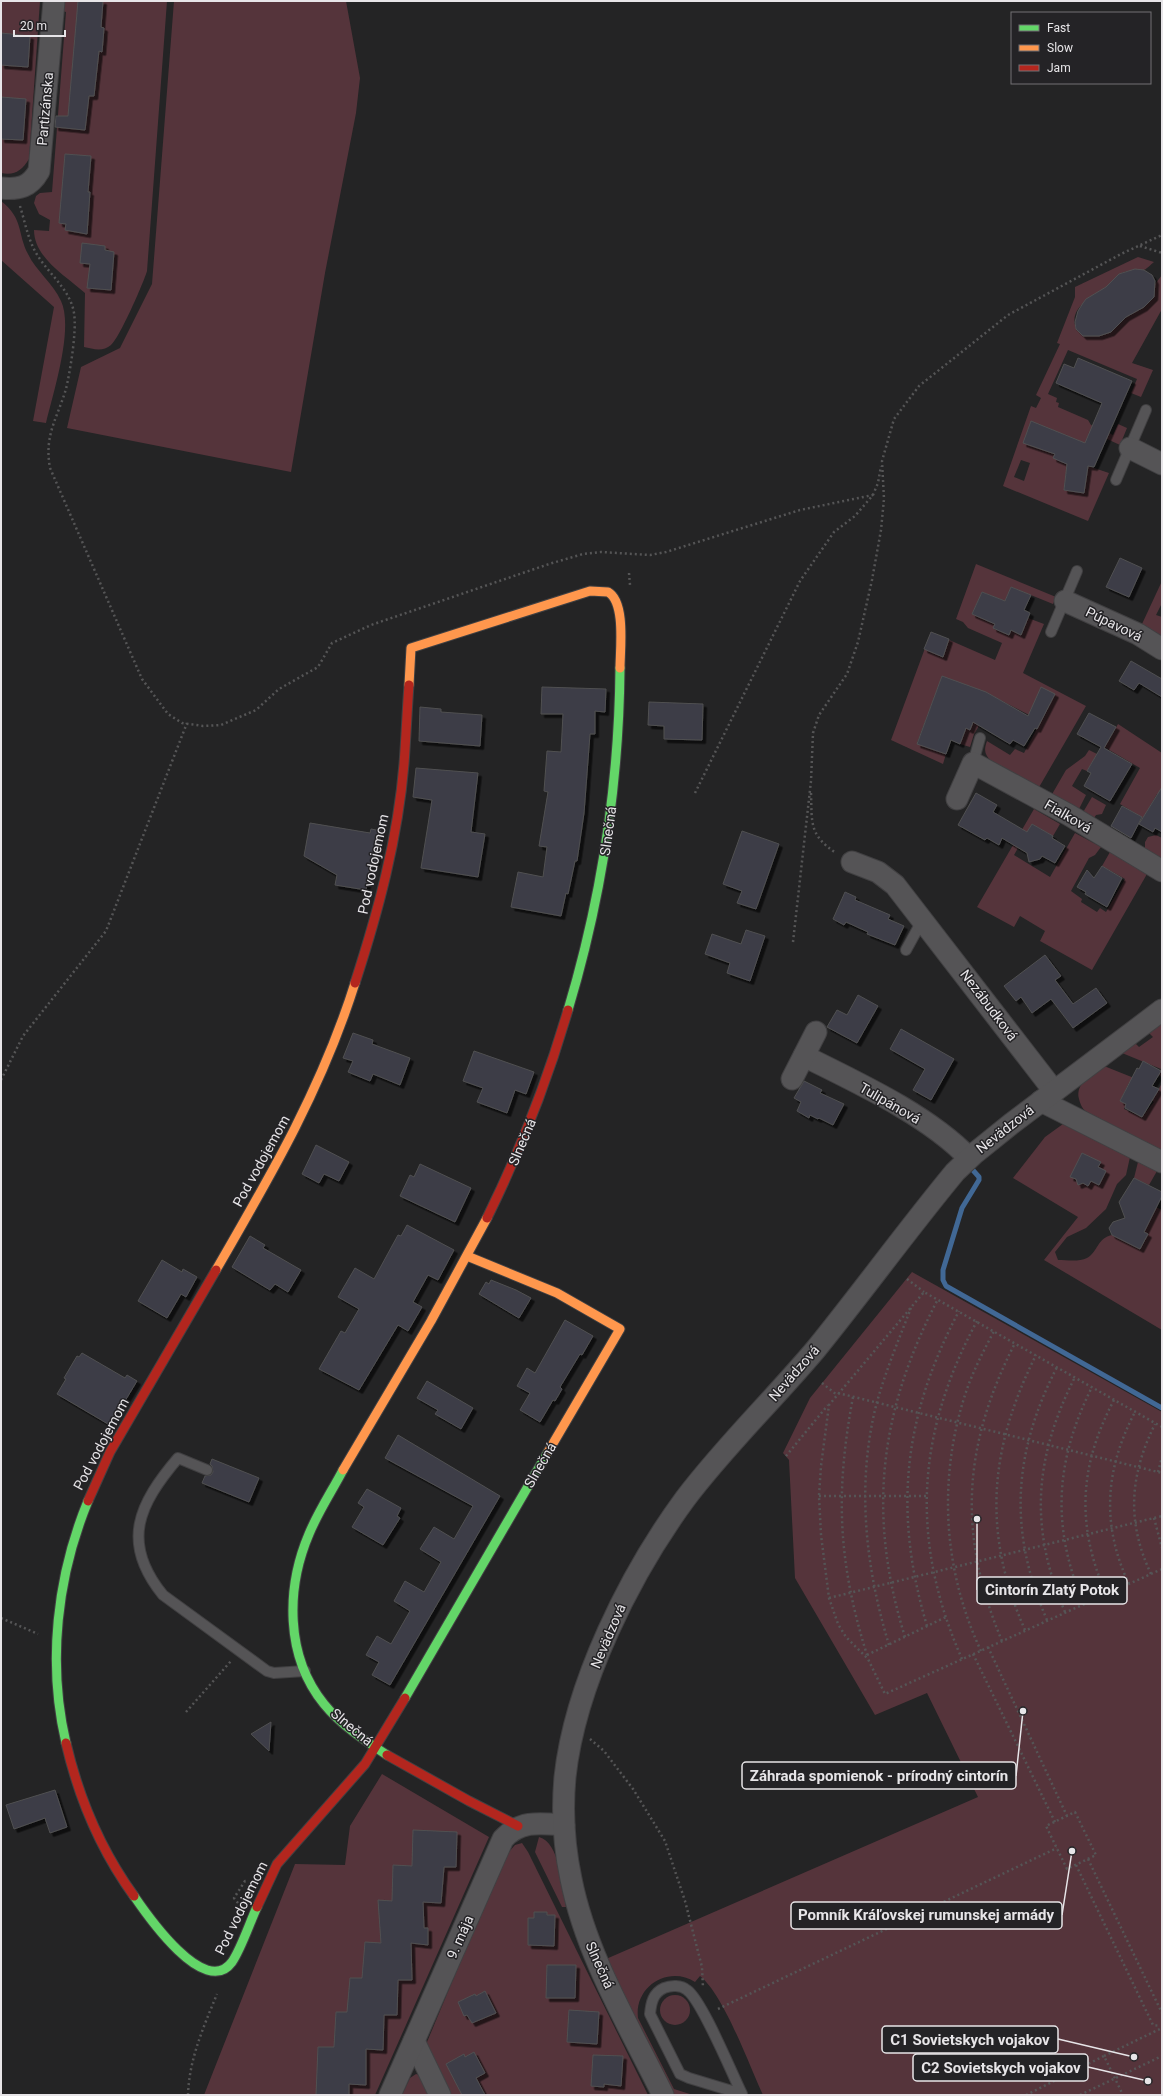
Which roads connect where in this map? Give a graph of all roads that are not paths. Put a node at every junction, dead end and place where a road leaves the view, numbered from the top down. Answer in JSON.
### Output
{"nodes":[{"id":1,"x":54,"y":1,"type":"edge"},
{"id":2,"x":8,"y":188,"type":"edge"},
{"id":3,"x":1146,"y":410,"type":"dead end"},
{"id":4,"x":1130,"y":448,"type":"junction"},
{"id":5,"x":1162,"y":464,"type":"edge"},
{"id":6,"x":1116,"y":480,"type":"dead end"},
{"id":7,"x":1077,"y":571,"type":"dead end"},
{"id":8,"x":1065,"y":601,"type":"junction"},
{"id":9,"x":1051,"y":632,"type":"dead end"},
{"id":10,"x":411,"y":648,"type":"joint"},
{"id":11,"x":1162,"y":649,"type":"edge"},
{"id":12,"x":980,"y":738,"type":"dead end"},
{"id":13,"x":973,"y":763,"type":"junction"},
{"id":14,"x":957,"y":799,"type":"dead end"},
{"id":15,"x":852,"y":862,"type":"road end"},
{"id":16,"x":1162,"y":871,"type":"edge"},
{"id":17,"x":923,"y":919,"type":"junction"},
{"id":18,"x":906,"y":950,"type":"dead end"},
{"id":19,"x":1162,"y":1010,"type":"edge"},
{"id":20,"x":816,"y":1032,"type":"dead end"},
{"id":21,"x":804,"y":1056,"type":"junction"},
{"id":22,"x":792,"y":1079,"type":"dead end"},
{"id":23,"x":1048,"y":1096,"type":"junction"},
{"id":24,"x":969,"y":1158,"type":"junction"},
{"id":25,"x":1162,"y":1162,"type":"edge"},
{"id":26,"x":467,"y":1256,"type":"junction"},
{"id":27,"x":207,"y":1470,"type":"dead end"},
{"id":28,"x":305,"y":1671,"type":"junction"},
{"id":29,"x":376,"y":1748,"type":"junction"},
{"id":30,"x":564,"y":1825,"type":"junction"},
{"id":31,"x":518,"y":1826,"type":"junction"},
{"id":32,"x":414,"y":2041,"type":"junction"},
{"id":33,"x":742,"y":2094,"type":"edge"},
{"id":34,"x":390,"y":2095,"type":"edge"},
{"id":35,"x":440,"y":2095,"type":"edge"},
{"id":36,"x":663,"y":2095,"type":"edge"}],
"edges":[{"from":1,"to":2,"type":"street","name":"Partizánska"},
{"from":3,"to":4,"type":"lane"},
{"from":4,"to":5,"type":"street"},
{"from":4,"to":6,"type":"lane"},
{"from":7,"to":8,"type":"lane"},
{"from":8,"to":9,"type":"lane"},
{"from":8,"to":11,"type":"street","name":"Púpavová"},
{"from":10,"to":26,"type":"street","name":"Slnečná"},
{"from":10,"to":29,"type":"street","name":"Pod vodojemom"},
{"from":12,"to":13,"type":"lane"},
{"from":13,"to":14,"type":"street"},
{"from":13,"to":16,"type":"street","name":"Fialková"},
{"from":15,"to":17,"type":"street","name":"Nezábudková"},
{"from":17,"to":18,"type":"lane"},
{"from":17,"to":23,"type":"street","name":"Nezábudková"},
{"from":19,"to":23,"type":"street","name":"Nevädzová"},
{"from":20,"to":21,"type":"street"},
{"from":21,"to":22,"type":"street"},
{"from":21,"to":24,"type":"street","name":"Tulipánová"},
{"from":23,"to":24,"type":"street","name":"Nevädzová"},
{"from":23,"to":25,"type":"street","name":"Nezábudková"},
{"from":24,"to":30,"type":"street","name":"Nevädzová"},
{"from":26,"to":28,"type":"street","name":"Slnečná"},
{"from":26,"to":29,"type":"street","name":"Slnečná"},
{"from":27,"to":28,"type":"lane"},
{"from":28,"to":29,"type":"street","name":"Slnečná"},
{"from":29,"to":31,"type":"street","name":"Slnečná"},
{"from":30,"to":31,"type":"street"},
{"from":30,"to":36,"type":"street","name":"Slnečná"},
{"from":31,"to":32,"type":"street","name":"9. mája"},
{"from":32,"to":34,"type":"street","name":"9. mája"},
{"from":32,"to":35,"type":"street"},
{"from":33,"to":33,"type":"lane"}]}
